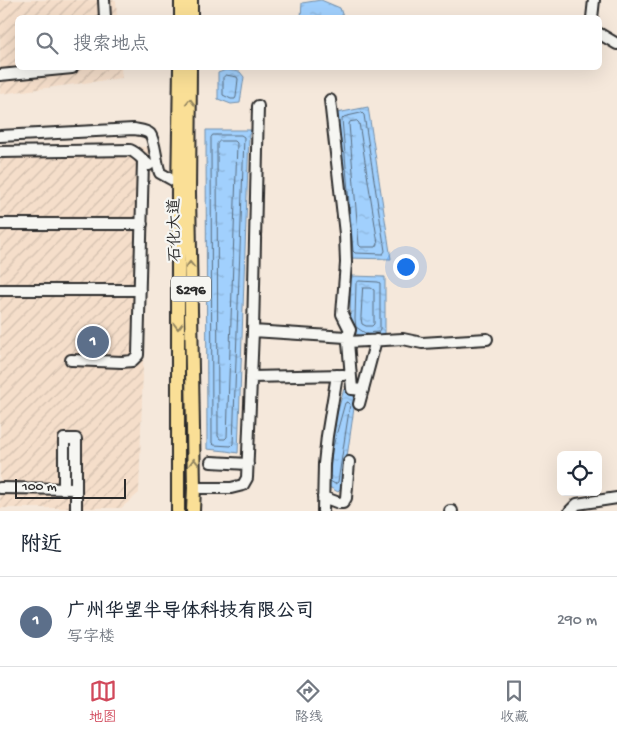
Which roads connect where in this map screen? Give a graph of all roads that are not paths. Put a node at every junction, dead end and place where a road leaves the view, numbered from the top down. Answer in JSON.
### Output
{"nodes":[{"id":1,"x":104,"y":0,"type":"edge"},
{"id":2,"x":181,"y":0,"type":"edge"},
{"id":3,"x":191,"y":0,"type":"edge"},
{"id":4,"x":594,"y":0,"type":"edge"},
{"id":5,"x":105,"y":15,"type":"edge"},
{"id":6,"x":180,"y":15,"type":"edge"},
{"id":7,"x":191,"y":15,"type":"edge"},
{"id":8,"x":592,"y":15,"type":"edge"},
{"id":9,"x":602,"y":35,"type":"edge"},
{"id":10,"x":617,"y":44,"type":"edge"},
{"id":11,"x":54,"y":70,"type":"edge"},
{"id":12,"x":180,"y":70,"type":"edge"},
{"id":13,"x":190,"y":70,"type":"edge"},
{"id":14,"x":0,"y":76,"type":"edge"},
{"id":15,"x":330,"y":100,"type":"dead end"},
{"id":16,"x":258,"y":106,"type":"dead end"},
{"id":17,"x":0,"y":136,"type":"edge"},
{"id":18,"x":0,"y":152,"type":"edge"},
{"id":19,"x":143,"y":162,"type":"junction"},
{"id":20,"x":159,"y":170,"type":"junction"},
{"id":21,"x":184,"y":183,"type":"junction"},
{"id":22,"x":0,"y":224,"type":"edge"},
{"id":23,"x":142,"y":224,"type":"junction"},
{"id":24,"x":0,"y":290,"type":"edge"},
{"id":25,"x":140,"y":290,"type":"junction"},
{"id":26,"x":253,"y":331,"type":"junction"},
{"id":27,"x":347,"y":339,"type":"junction"},
{"id":28,"x":487,"y":339,"type":"dead end"},
{"id":29,"x":376,"y":340,"type":"junction"},
{"id":30,"x":71,"y":360,"type":"dead end"},
{"id":31,"x":337,"y":375,"type":"junction"},
{"id":32,"x":351,"y":375,"type":"junction"},
{"id":33,"x":251,"y":377,"type":"junction"},
{"id":34,"x":363,"y":390,"type":"junction"},
{"id":35,"x":359,"y":404,"type":"dead end"},
{"id":36,"x":211,"y":462,"type":"dead end"},
{"id":37,"x":349,"y":462,"type":"dead end"},
{"id":38,"x":248,"y":464,"type":"junction"},
{"id":39,"x":0,"y":488,"type":"edge"},
{"id":40,"x":64,"y":488,"type":"junction"},
{"id":41,"x":194,"y":488,"type":"junction"},
{"id":42,"x":76,"y":489,"type":"junction"},
{"id":43,"x":323,"y":497,"type":"junction"},
{"id":44,"x":617,"y":498,"type":"edge"},
{"id":45,"x":76,"y":511,"type":"edge"},
{"id":46,"x":178,"y":511,"type":"edge"},
{"id":47,"x":193,"y":511,"type":"edge"},
{"id":48,"x":323,"y":511,"type":"edge"},
{"id":49,"x":570,"y":511,"type":"edge"}],
"edges":[{"from":1,"to":5,"type":"street"},
{"from":2,"to":6,"type":"main road"},
{"from":3,"to":7,"type":"main road"},
{"from":4,"to":8,"type":"street"},
{"from":9,"to":10,"type":"street"},
{"from":11,"to":14,"type":"street"},
{"from":12,"to":21,"type":"main road","name":"石化大道","number":"S296"},
{"from":21,"to":13,"type":"main road","name":"石化大道","number":"S296","one_way":true},
{"from":15,"to":27,"type":"street"},
{"from":16,"to":26,"type":"street"},
{"from":17,"to":20,"type":"street"},
{"from":18,"to":19,"type":"street"},
{"from":19,"to":20,"type":"street"},
{"from":19,"to":23,"type":"street"},
{"from":20,"to":21,"type":"street"},
{"from":41,"to":21,"type":"main road","name":"石化大道","number":"S296","one_way":true},
{"from":21,"to":46,"type":"main road","name":"石化大道","number":"S296","one_way":true},
{"from":22,"to":23,"type":"street"},
{"from":23,"to":25,"type":"street"},
{"from":24,"to":25,"type":"street"},
{"from":25,"to":30,"type":"street"},
{"from":26,"to":27,"type":"street"},
{"from":26,"to":33,"type":"street"},
{"from":27,"to":29,"type":"street"},
{"from":27,"to":32,"type":"street"},
{"from":28,"to":29,"type":"street"},
{"from":29,"to":34,"type":"street"},
{"from":31,"to":32,"type":"street"},
{"from":31,"to":33,"type":"street"},
{"from":31,"to":43,"type":"street"},
{"from":32,"to":34,"type":"street"},
{"from":33,"to":38,"type":"street"},
{"from":34,"to":35,"type":"street"},
{"from":36,"to":38,"type":"street"},
{"from":37,"to":43,"type":"street"},
{"from":38,"to":41,"type":"street"},
{"from":39,"to":40,"type":"street"},
{"from":40,"to":42,"type":"street"},
{"from":40,"to":42,"type":"street"},
{"from":41,"to":47,"type":"main road","name":"石化大道","number":"S296"},
{"from":42,"to":45,"type":"street"},
{"from":43,"to":48,"type":"street"},
{"from":44,"to":49,"type":"street"}]}
